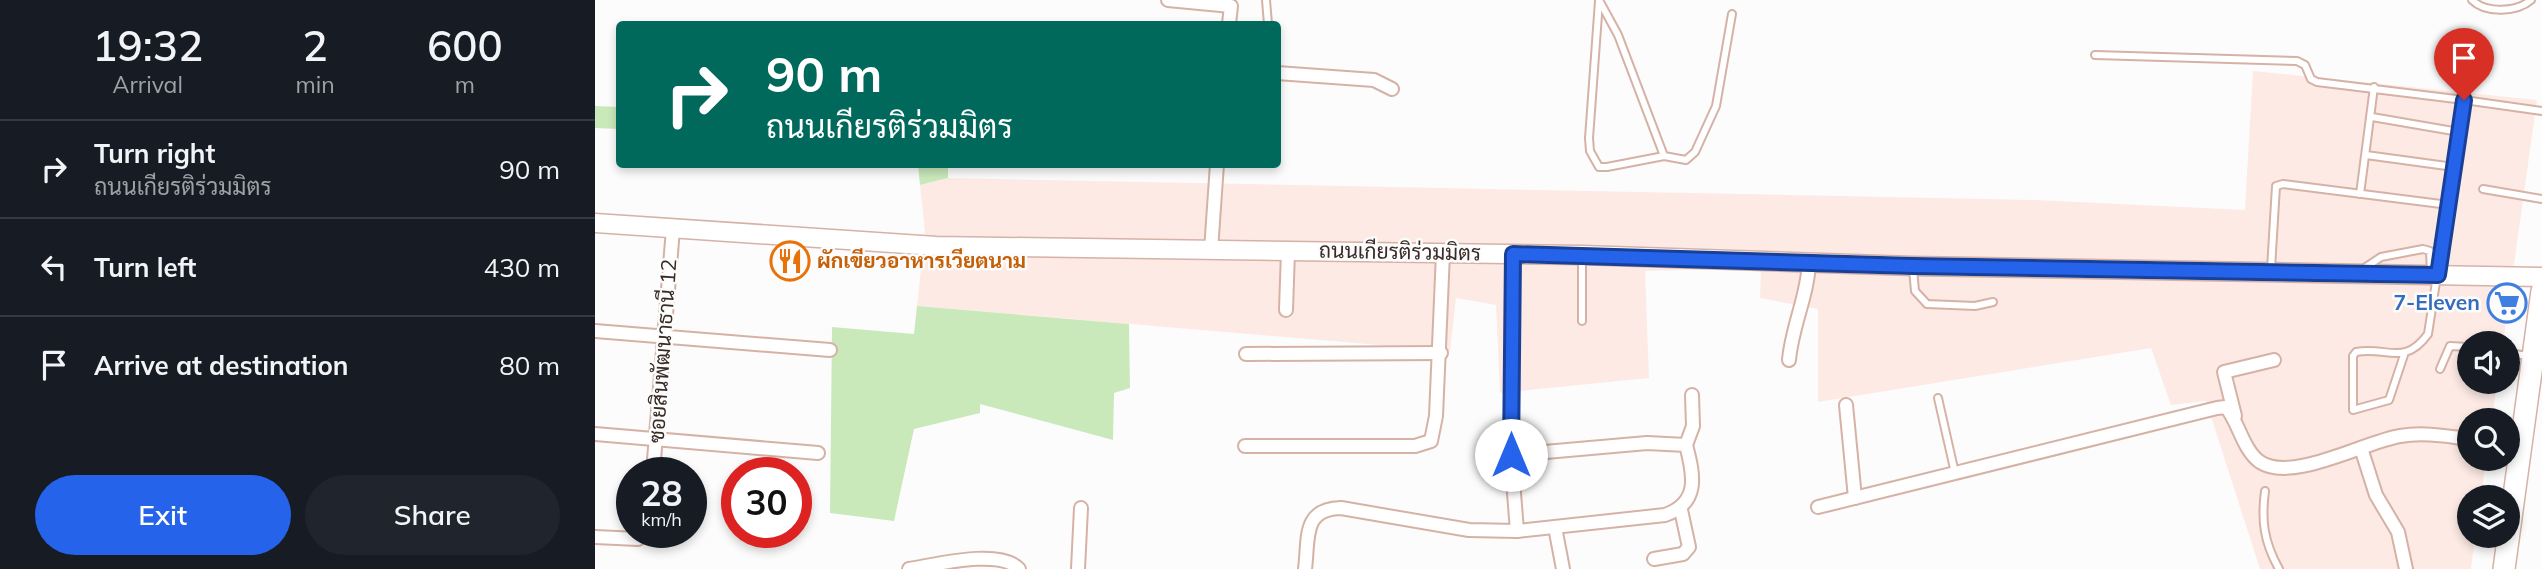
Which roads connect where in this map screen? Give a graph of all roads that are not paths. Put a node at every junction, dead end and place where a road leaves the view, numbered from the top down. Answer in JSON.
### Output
{"nodes":[{"id":1,"x":1168,"y":0,"type":"edge"},
{"id":2,"x":1266,"y":0,"type":"edge"},
{"id":3,"x":1599,"y":0,"type":"edge"},
{"id":4,"x":2472,"y":0,"type":"edge"},
{"id":5,"x":2531,"y":0,"type":"edge"},
{"id":6,"x":1232,"y":3,"type":"edge"},
{"id":7,"x":1733,"y":14,"type":"dead end"},
{"id":8,"x":1229,"y":21,"type":"edge"},
{"id":9,"x":1268,"y":21,"type":"edge"},
{"id":10,"x":2095,"y":55,"type":"dead end"},
{"id":11,"x":1281,"y":73,"type":"edge"},
{"id":12,"x":2374,"y":88,"type":"junction"},
{"id":13,"x":1392,"y":89,"type":"dead end"},
{"id":14,"x":2464,"y":100,"type":"junction"},
{"id":15,"x":2542,"y":110,"type":"edge"},
{"id":16,"x":2372,"y":117,"type":"junction"},
{"id":17,"x":2459,"y":132,"type":"junction"},
{"id":18,"x":2366,"y":155,"type":"junction"},
{"id":19,"x":1664,"y":156,"type":"junction"},
{"id":20,"x":2454,"y":167,"type":"junction"},
{"id":21,"x":1217,"y":168,"type":"edge"},
{"id":22,"x":2483,"y":189,"type":"dead end"},
{"id":23,"x":2360,"y":194,"type":"junction"},
{"id":24,"x":2542,"y":199,"type":"edge"},
{"id":25,"x":2449,"y":205,"type":"junction"},
{"id":26,"x":595,"y":223,"type":"edge"},
{"id":27,"x":673,"y":229,"type":"junction"},
{"id":28,"x":1211,"y":250,"type":"junction"},
{"id":29,"x":1288,"y":251,"type":"junction"},
{"id":30,"x":1443,"y":253,"type":"junction"},
{"id":31,"x":1513,"y":254,"type":"junction"},
{"id":32,"x":1582,"y":255,"type":"junction"},
{"id":33,"x":1809,"y":262,"type":"junction"},
{"id":34,"x":1913,"y":266,"type":"junction"},
{"id":35,"x":2271,"y":272,"type":"junction"},
{"id":36,"x":2357,"y":274,"type":"junction"},
{"id":37,"x":2434,"y":275,"type":"junction"},
{"id":38,"x":2542,"y":277,"type":"edge"},
{"id":39,"x":2542,"y":291,"type":"edge"},
{"id":40,"x":1993,"y":302,"type":"dead end"},
{"id":41,"x":1286,"y":310,"type":"dead end"},
{"id":42,"x":1582,"y":321,"type":"dead end"},
{"id":43,"x":595,"y":331,"type":"edge"},
{"id":44,"x":663,"y":337,"type":"junction"},
{"id":45,"x":2457,"y":346,"type":"edge"},
{"id":46,"x":830,"y":349,"type":"dead end"},
{"id":47,"x":1441,"y":353,"type":"junction"},
{"id":48,"x":1246,"y":354,"type":"dead end"},
{"id":49,"x":2404,"y":355,"type":"junction"},
{"id":50,"x":2520,"y":355,"type":"edge"},
{"id":51,"x":2533,"y":357,"type":"junction"},
{"id":52,"x":1789,"y":360,"type":"dead end"},
{"id":53,"x":2274,"y":360,"type":"dead end"},
{"id":54,"x":2440,"y":369,"type":"dead end"},
{"id":55,"x":1692,"y":395,"type":"dead end"},
{"id":56,"x":1938,"y":398,"type":"dead end"},
{"id":57,"x":1846,"y":405,"type":"dead end"},
{"id":58,"x":2520,"y":418,"type":"edge"},
{"id":59,"x":2238,"y":426,"type":"junction"},
{"id":60,"x":595,"y":434,"type":"edge"},
{"id":61,"x":2457,"y":438,"type":"edge"},
{"id":62,"x":657,"y":439,"type":"junction"},
{"id":63,"x":1686,"y":445,"type":"junction"},
{"id":64,"x":1245,"y":446,"type":"dead end"},
{"id":65,"x":2361,"y":448,"type":"junction"},
{"id":66,"x":818,"y":453,"type":"dead end"},
{"id":67,"x":1511,"y":455,"type":"junction"},
{"id":68,"x":655,"y":457,"type":"edge"},
{"id":69,"x":2512,"y":471,"type":"edge"},
{"id":70,"x":1955,"y":472,"type":"junction"},
{"id":71,"x":2265,"y":491,"type":"dead end"},
{"id":72,"x":1855,"y":498,"type":"junction"},
{"id":73,"x":1818,"y":507,"type":"dead end"},
{"id":74,"x":1081,"y":508,"type":"dead end"},
{"id":75,"x":1681,"y":510,"type":"junction"},
{"id":76,"x":1555,"y":527,"type":"junction"},
{"id":77,"x":1517,"y":531,"type":"junction"},
{"id":78,"x":595,"y":537,"type":"edge"},
{"id":79,"x":616,"y":539,"type":"edge"},
{"id":80,"x":1654,"y":559,"type":"dead end"},
{"id":81,"x":909,"y":569,"type":"edge"},
{"id":82,"x":1019,"y":569,"type":"edge"},
{"id":83,"x":1078,"y":569,"type":"edge"},
{"id":84,"x":1305,"y":569,"type":"edge"},
{"id":85,"x":1563,"y":569,"type":"edge"},
{"id":86,"x":2279,"y":569,"type":"edge"},
{"id":87,"x":2406,"y":569,"type":"edge"},
{"id":88,"x":2504,"y":569,"type":"edge"}],
"edges":[{"from":1,"to":6,"type":"street"},
{"from":2,"to":9,"type":"lane"},
{"from":3,"to":19,"type":"lane"},
{"from":3,"to":19,"type":"lane"},
{"from":4,"to":5,"type":"lane"},
{"from":6,"to":8,"type":"street"},
{"from":7,"to":19,"type":"lane"},
{"from":10,"to":12,"type":"lane"},
{"from":11,"to":13,"type":"street"},
{"from":12,"to":14,"type":"lane"},
{"from":12,"to":16,"type":"lane"},
{"from":14,"to":15,"type":"lane"},
{"from":14,"to":17,"type":"lane"},
{"from":16,"to":17,"type":"lane"},
{"from":16,"to":18,"type":"lane"},
{"from":17,"to":20,"type":"lane"},
{"from":18,"to":20,"type":"lane"},
{"from":18,"to":23,"type":"lane"},
{"from":20,"to":25,"type":"lane"},
{"from":21,"to":28,"type":"street"},
{"from":22,"to":24,"type":"lane"},
{"from":23,"to":25,"type":"lane"},
{"from":23,"to":35,"type":"lane"},
{"from":25,"to":37,"type":"lane"},
{"from":26,"to":27,"type":"street","name":"ถนนเกียรติร่วมมิตร"},
{"from":27,"to":28,"type":"street","name":"ถนนเกียรติร่วมมิตร"},
{"from":27,"to":44,"type":"street","name":"ซอยสินพัฒนาธานี 12"},
{"from":28,"to":29,"type":"street","name":"ถนนเกียรติร่วมมิตร"},
{"from":29,"to":30,"type":"street","name":"ถนนเกียรติร่วมมิตร"},
{"from":29,"to":41,"type":"street"},
{"from":30,"to":31,"type":"street","name":"ถนนเกียรติร่วมมิตร"},
{"from":30,"to":47,"type":"street"},
{"from":31,"to":32,"type":"street","name":"ถนนเกียรติร่วมมิตร"},
{"from":31,"to":67,"type":"street"},
{"from":32,"to":33,"type":"street","name":"ถนนเกียรติร่วมมิตร"},
{"from":32,"to":42,"type":"lane"},
{"from":33,"to":34,"type":"street","name":"ถนนเกียรติร่วมมิตร"},
{"from":33,"to":52,"type":"street"},
{"from":34,"to":35,"type":"street","name":"ถนนเกียรติร่วมมิตร"},
{"from":34,"to":40,"type":"lane"},
{"from":35,"to":36,"type":"street","name":"ถนนเกียรติร่วมมิตร"},
{"from":36,"to":37,"type":"street","name":"ถนนเกียรติร่วมมิตร"},
{"from":36,"to":37,"type":"lane"},
{"from":37,"to":38,"type":"street","name":"ถนนเกียรติร่วมมิตร"},
{"from":37,"to":49,"type":"lane"},
{"from":39,"to":51,"type":"main road"},
{"from":43,"to":44,"type":"street"},
{"from":44,"to":46,"type":"street"},
{"from":44,"to":62,"type":"street","name":"ซอยสินพัฒนาธานี 12"},
{"from":45,"to":54,"type":"lane"},
{"from":47,"to":48,"type":"street"},
{"from":47,"to":64,"type":"street"},
{"from":49,"to":49,"type":"lane"},
{"from":50,"to":51,"type":"lane"},
{"from":51,"to":58,"type":"main road"},
{"from":53,"to":59,"type":"street"},
{"from":55,"to":63,"type":"street"},
{"from":56,"to":70,"type":"lane"},
{"from":57,"to":72,"type":"street"},
{"from":59,"to":65,"type":"street"},
{"from":59,"to":70,"type":"street"},
{"from":60,"to":62,"type":"street"},
{"from":61,"to":65,"type":"street"},
{"from":62,"to":66,"type":"street"},
{"from":62,"to":68,"type":"street","name":"ซอยสินพัฒนาธานี 12"},
{"from":63,"to":67,"type":"street"},
{"from":63,"to":75,"type":"street"},
{"from":65,"to":87,"type":"street"},
{"from":67,"to":77,"type":"street"},
{"from":69,"to":88,"type":"main road"},
{"from":70,"to":72,"type":"street"},
{"from":71,"to":86,"type":"lane"},
{"from":72,"to":73,"type":"street"},
{"from":74,"to":83,"type":"street"},
{"from":75,"to":76,"type":"street"},
{"from":75,"to":80,"type":"street"},
{"from":76,"to":77,"type":"street"},
{"from":76,"to":85,"type":"street"},
{"from":77,"to":84,"type":"street"},
{"from":78,"to":79,"type":"street"},
{"from":81,"to":82,"type":"street"}]}
